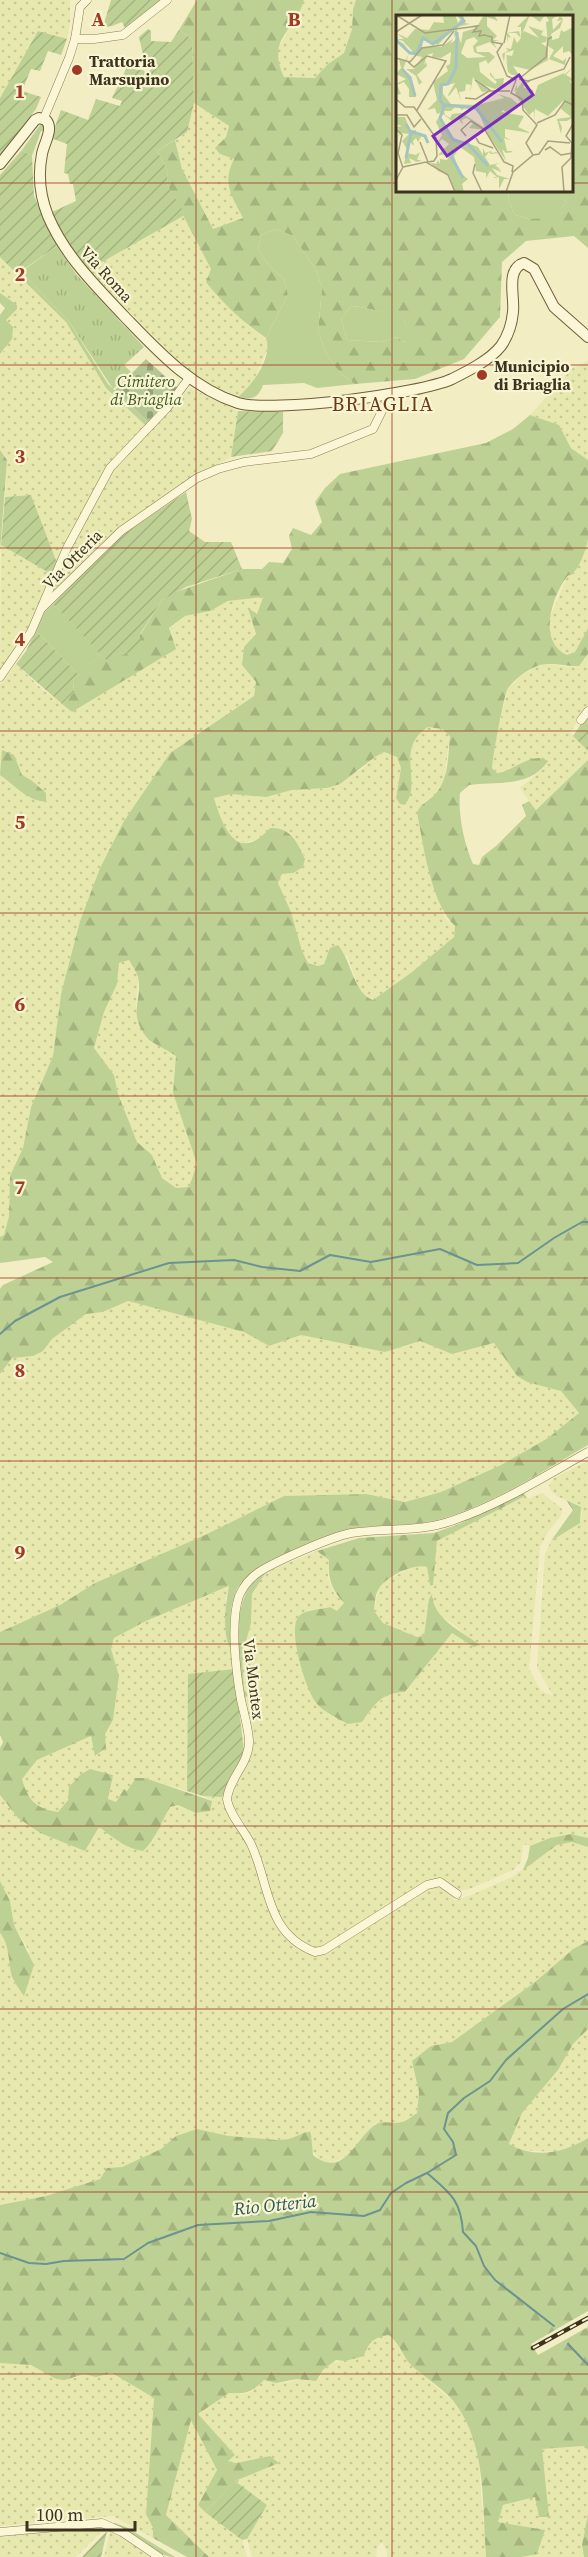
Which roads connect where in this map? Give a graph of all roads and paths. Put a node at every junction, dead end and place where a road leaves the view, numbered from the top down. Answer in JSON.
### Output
{"nodes":[{"id":1,"x":87,"y":0,"type":"edge"},
{"id":2,"x":167,"y":0,"type":"edge"},
{"id":3,"x":78,"y":3,"type":"edge"},
{"id":4,"x":75,"y":39,"type":"junction"},
{"id":5,"x":44,"y":118,"type":"junction"},
{"id":6,"x":0,"y":164,"type":"edge"},
{"id":7,"x":588,"y":337,"type":"edge"},
{"id":8,"x":189,"y":378,"type":"junction"},
{"id":9,"x":391,"y":393,"type":"junction"},
{"id":10,"x":42,"y":608,"type":"junction"},
{"id":11,"x":0,"y":677,"type":"edge"},
{"id":12,"x":588,"y":711,"type":"edge"},
{"id":13,"x":581,"y":720,"type":"dead end"},
{"id":14,"x":588,"y":1452,"type":"edge"},
{"id":15,"x":457,"y":1894,"type":"dead end"},
{"id":16,"x":0,"y":2532,"type":"edge"},
{"id":17,"x":159,"y":2557,"type":"edge"}],
"edges":[{"from":1,"to":3,"type":"street","name":"Via Roma"},
{"from":2,"to":4,"type":"street"},
{"from":3,"to":4,"type":"street","name":"Via Roma"},
{"from":4,"to":5,"type":"street","name":"Via Roma"},
{"from":5,"to":6,"type":"main road"},
{"from":5,"to":8,"type":"main road","name":"Via Roma"},
{"from":7,"to":9,"type":"main road","name":"Via Roma"},
{"from":8,"to":9,"type":"main road","name":"Via Roma"},
{"from":8,"to":10,"type":"street","name":"Via Otteria"},
{"from":9,"to":10,"type":"street","name":"Via Otteria"},
{"from":10,"to":11,"type":"street"},
{"from":12,"to":13,"type":"street"},
{"from":14,"to":15,"type":"street","name":"Via Montex"},
{"from":16,"to":17,"type":"street"}]}
